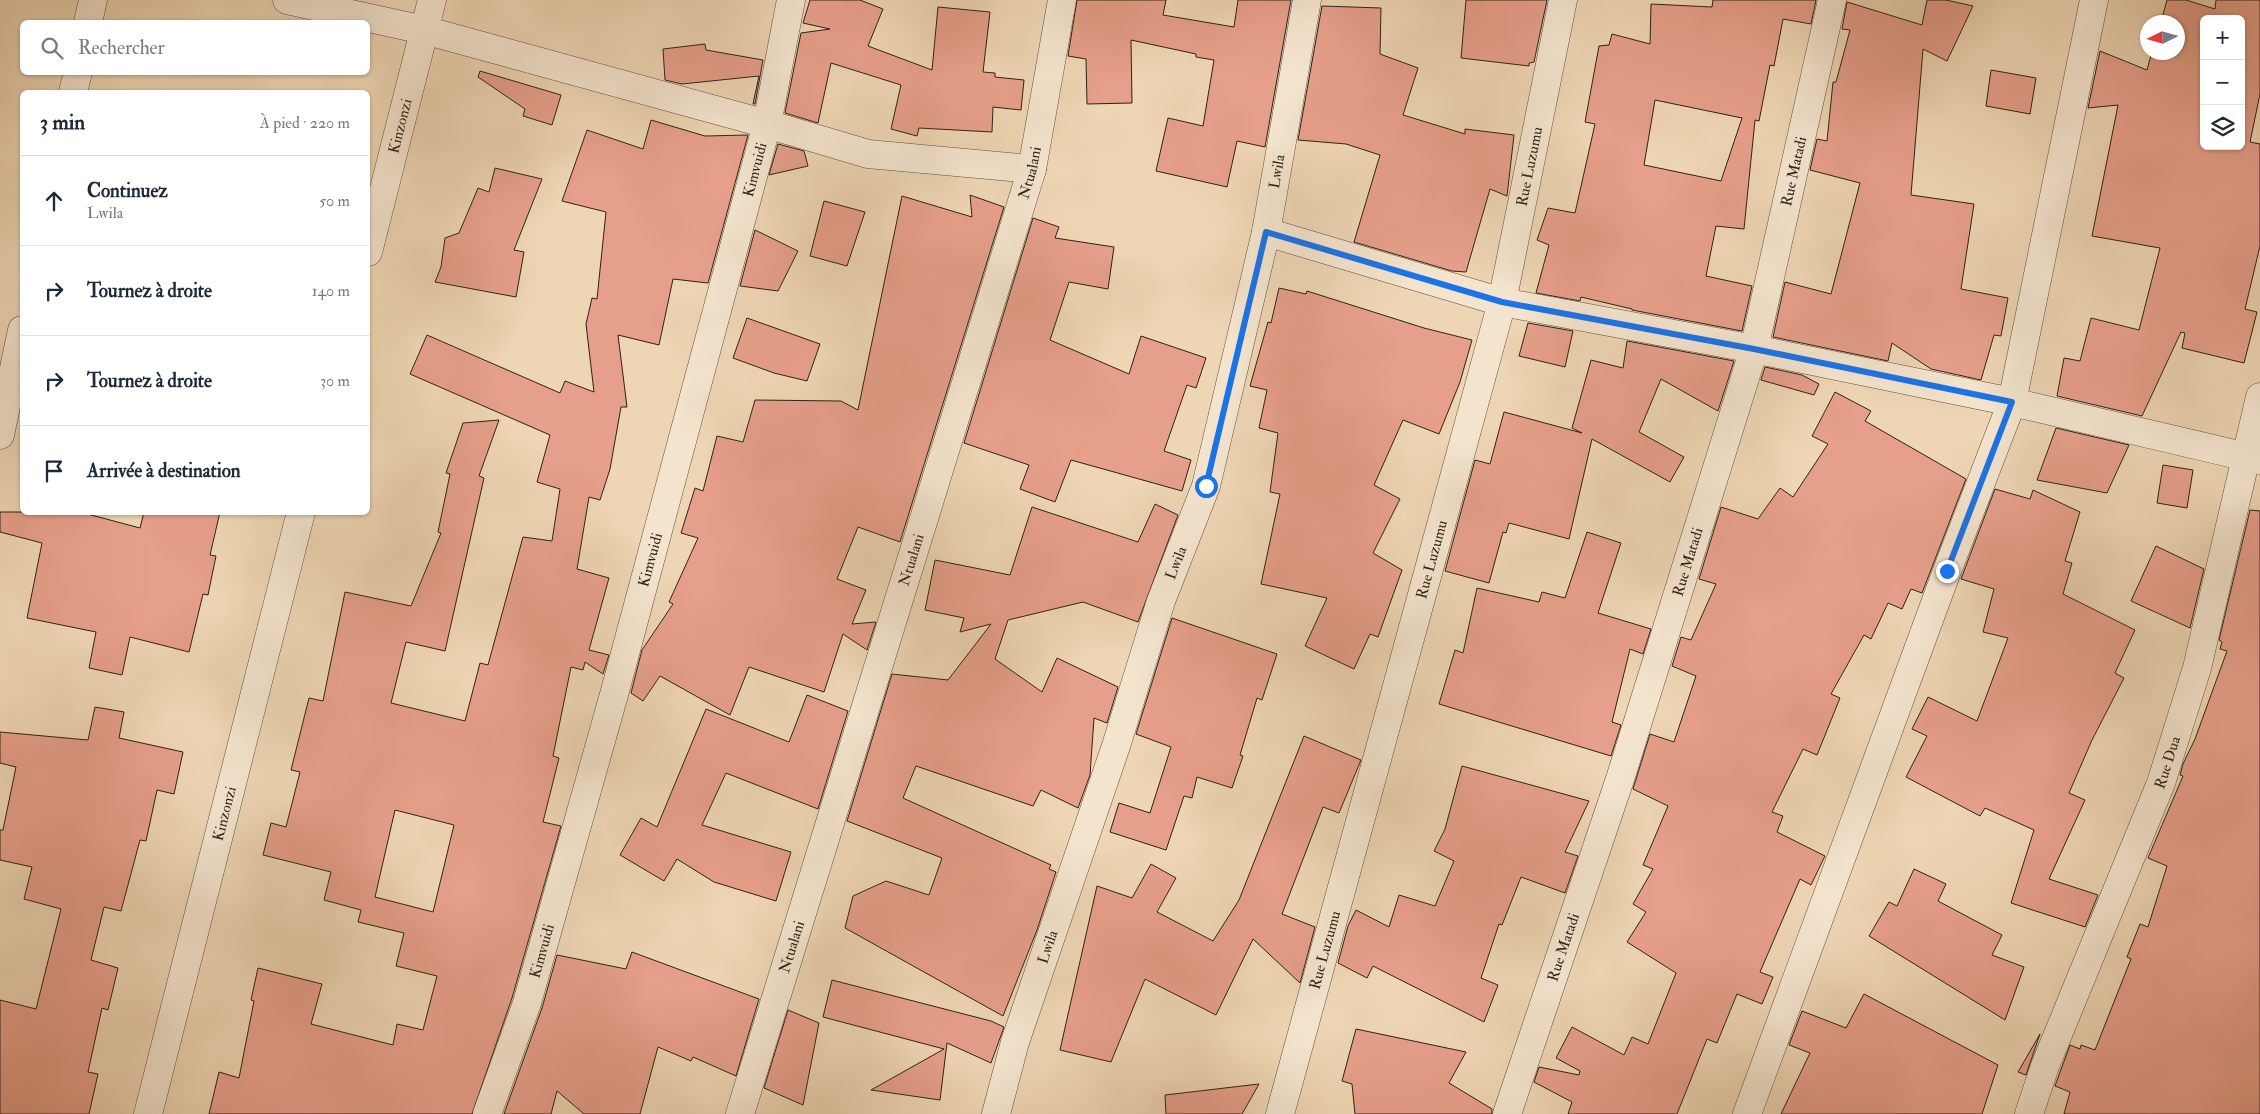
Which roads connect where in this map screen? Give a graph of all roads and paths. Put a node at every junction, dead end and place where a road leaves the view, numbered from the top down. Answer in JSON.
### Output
{"nodes":[{"id":1,"x":93,"y":0,"type":"edge"},
{"id":2,"x":287,"y":0,"type":"edge"},
{"id":3,"x":432,"y":0,"type":"edge"},
{"id":4,"x":791,"y":0,"type":"edge"},
{"id":5,"x":1062,"y":0,"type":"edge"},
{"id":6,"x":1307,"y":0,"type":"edge"},
{"id":7,"x":1563,"y":0,"type":"edge"},
{"id":8,"x":1832,"y":0,"type":"edge"},
{"id":9,"x":2094,"y":0,"type":"edge"},
{"id":10,"x":88,"y":20,"type":"edge"},
{"id":11,"x":424,"y":30,"type":"junction"},
{"id":12,"x":77,"y":75,"type":"edge"},
{"id":13,"x":74,"y":90,"type":"edge"},
{"id":14,"x":767,"y":124,"type":"junction"},
{"id":15,"x":1032,"y":169,"type":"junction"},
{"id":16,"x":1266,"y":232,"type":"junction"},
{"id":17,"x":370,"y":244,"type":"edge"},
{"id":18,"x":1502,"y":302,"type":"junction"},
{"id":19,"x":20,"y":340,"type":"edge"},
{"id":20,"x":1754,"y":349,"type":"junction"},
{"id":21,"x":2260,"y":397,"type":"edge"},
{"id":22,"x":2012,"y":402,"type":"junction"},
{"id":23,"x":0,"y":435,"type":"edge"},
{"id":24,"x":2254,"y":459,"type":"edge"},
{"id":25,"x":300,"y":515,"type":"edge"},
{"id":26,"x":148,"y":1114,"type":"edge"},
{"id":27,"x":487,"y":1114,"type":"edge"},
{"id":28,"x":740,"y":1114,"type":"edge"},
{"id":29,"x":996,"y":1114,"type":"edge"},
{"id":30,"x":1280,"y":1114,"type":"edge"},
{"id":31,"x":1507,"y":1114,"type":"edge"},
{"id":32,"x":1747,"y":1114,"type":"edge"},
{"id":33,"x":2029,"y":1114,"type":"edge"}],
"edges":[{"from":1,"to":10,"type":"street"},
{"from":2,"to":11,"type":"street"},
{"from":3,"to":11,"type":"street","name":"Kinzonzi"},
{"from":4,"to":14,"type":"street","name":"Kimvuidi"},
{"from":5,"to":15,"type":"street","name":"Ntualani"},
{"from":6,"to":16,"type":"street","name":"Lwila"},
{"from":7,"to":18,"type":"street","name":"Rue Luzumu"},
{"from":8,"to":20,"type":"street","name":"Rue Matadi"},
{"from":9,"to":22,"type":"street"},
{"from":11,"to":14,"type":"street"},
{"from":11,"to":17,"type":"street","name":"Kinzonzi"},
{"from":12,"to":13,"type":"street"},
{"from":14,"to":15,"type":"street"},
{"from":14,"to":27,"type":"street","name":"Kimvuidi"},
{"from":15,"to":28,"type":"street","name":"Ntualani"},
{"from":16,"to":18,"type":"street"},
{"from":16,"to":29,"type":"street","name":"Lwila"},
{"from":18,"to":20,"type":"street"},
{"from":18,"to":30,"type":"street","name":"Rue Luzumu"},
{"from":19,"to":23,"type":"street"},
{"from":20,"to":22,"type":"street"},
{"from":20,"to":31,"type":"street","name":"Rue Matadi"},
{"from":21,"to":24,"type":"street","name":"Rue Dua"},
{"from":22,"to":24,"type":"street"},
{"from":22,"to":32,"type":"street"},
{"from":24,"to":33,"type":"street","name":"Rue Dua"},
{"from":25,"to":26,"type":"street","name":"Kinzonzi"}]}
